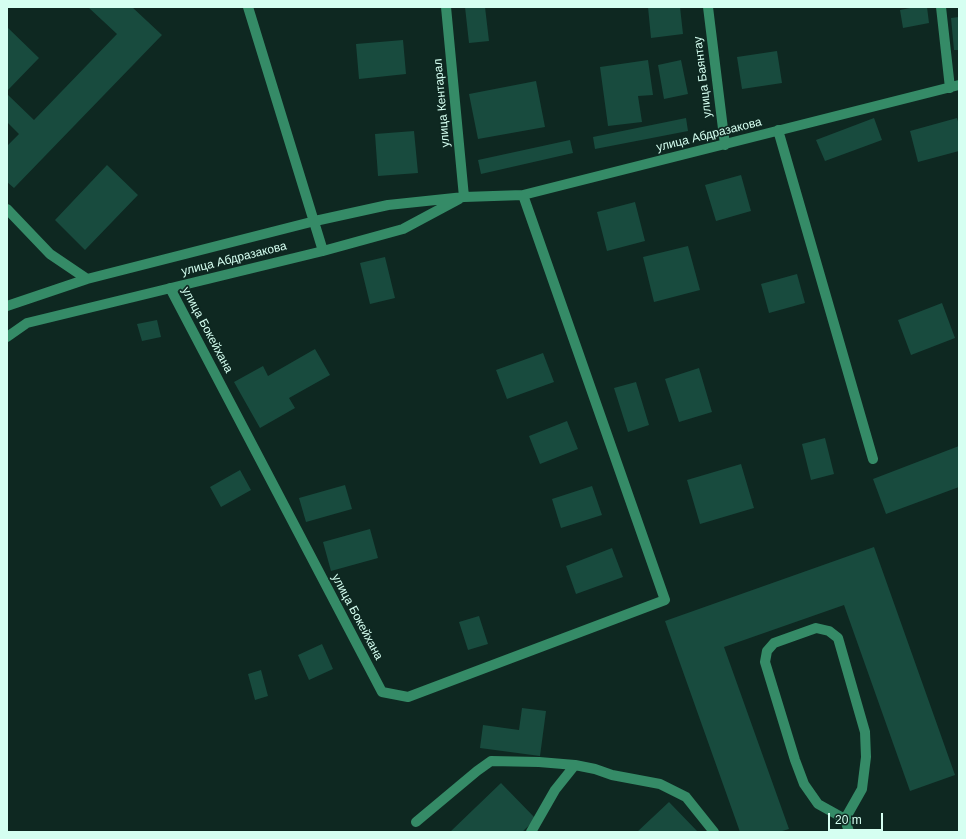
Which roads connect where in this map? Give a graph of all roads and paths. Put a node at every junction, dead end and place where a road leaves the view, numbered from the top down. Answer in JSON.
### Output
{"nodes":[{"id":1,"x":248,"y":7,"type":"edge"},
{"id":2,"x":446,"y":7,"type":"edge"},
{"id":3,"x":708,"y":7,"type":"edge"},
{"id":4,"x":940,"y":7,"type":"edge"},
{"id":5,"x":954,"y":86,"type":"edge"},
{"id":6,"x":778,"y":130,"type":"junction"},
{"id":7,"x":725,"y":144,"type":"junction"},
{"id":8,"x":523,"y":195,"type":"junction"},
{"id":9,"x":464,"y":197,"type":"junction"},
{"id":10,"x":7,"y":209,"type":"edge"},
{"id":11,"x":315,"y":221,"type":"junction"},
{"id":12,"x":323,"y":251,"type":"junction"},
{"id":13,"x":87,"y":279,"type":"junction"},
{"id":14,"x":170,"y":288,"type":"junction"},
{"id":15,"x":7,"y":306,"type":"edge"},
{"id":16,"x":7,"y":336,"type":"edge"},
{"id":17,"x":873,"y":459,"type":"dead end"},
{"id":18,"x":575,"y":765,"type":"junction"},
{"id":19,"x":845,"y":819,"type":"junction"},
{"id":20,"x":416,"y":822,"type":"dead end"},
{"id":21,"x":531,"y":832,"type":"edge"},
{"id":22,"x":714,"y":832,"type":"edge"},
{"id":23,"x":849,"y":832,"type":"edge"}],
"edges":[{"from":1,"to":11,"type":"street"},
{"from":2,"to":9,"type":"street","name":"улица Кентарал"},
{"from":3,"to":7,"type":"street","name":"улица Баянтау"},
{"from":4,"to":5,"type":"street"},
{"from":5,"to":6,"type":"street","name":"улица Абдразакова"},
{"from":6,"to":7,"type":"street","name":"улица Абдразакова"},
{"from":6,"to":17,"type":"street"},
{"from":7,"to":8,"type":"street","name":"улица Абдразакова"},
{"from":8,"to":9,"type":"street","name":"улица Абдразакова"},
{"from":8,"to":14,"type":"street","name":"улица Бокейхана"},
{"from":9,"to":11,"type":"street","name":"улица Абдразакова"},
{"from":9,"to":12,"type":"street","name":"улица Абдразакова"},
{"from":10,"to":13,"type":"street"},
{"from":11,"to":12,"type":"street"},
{"from":11,"to":13,"type":"street","name":"улица Абдразакова"},
{"from":12,"to":14,"type":"street","name":"улица Абдразакова"},
{"from":13,"to":15,"type":"street","name":"улица Абдразакова"},
{"from":14,"to":16,"type":"street","name":"улица Абдразакова"},
{"from":18,"to":20,"type":"street"},
{"from":18,"to":21,"type":"street"},
{"from":18,"to":22,"type":"street"},
{"from":19,"to":19,"type":"street"},
{"from":19,"to":23,"type":"street"}]}
